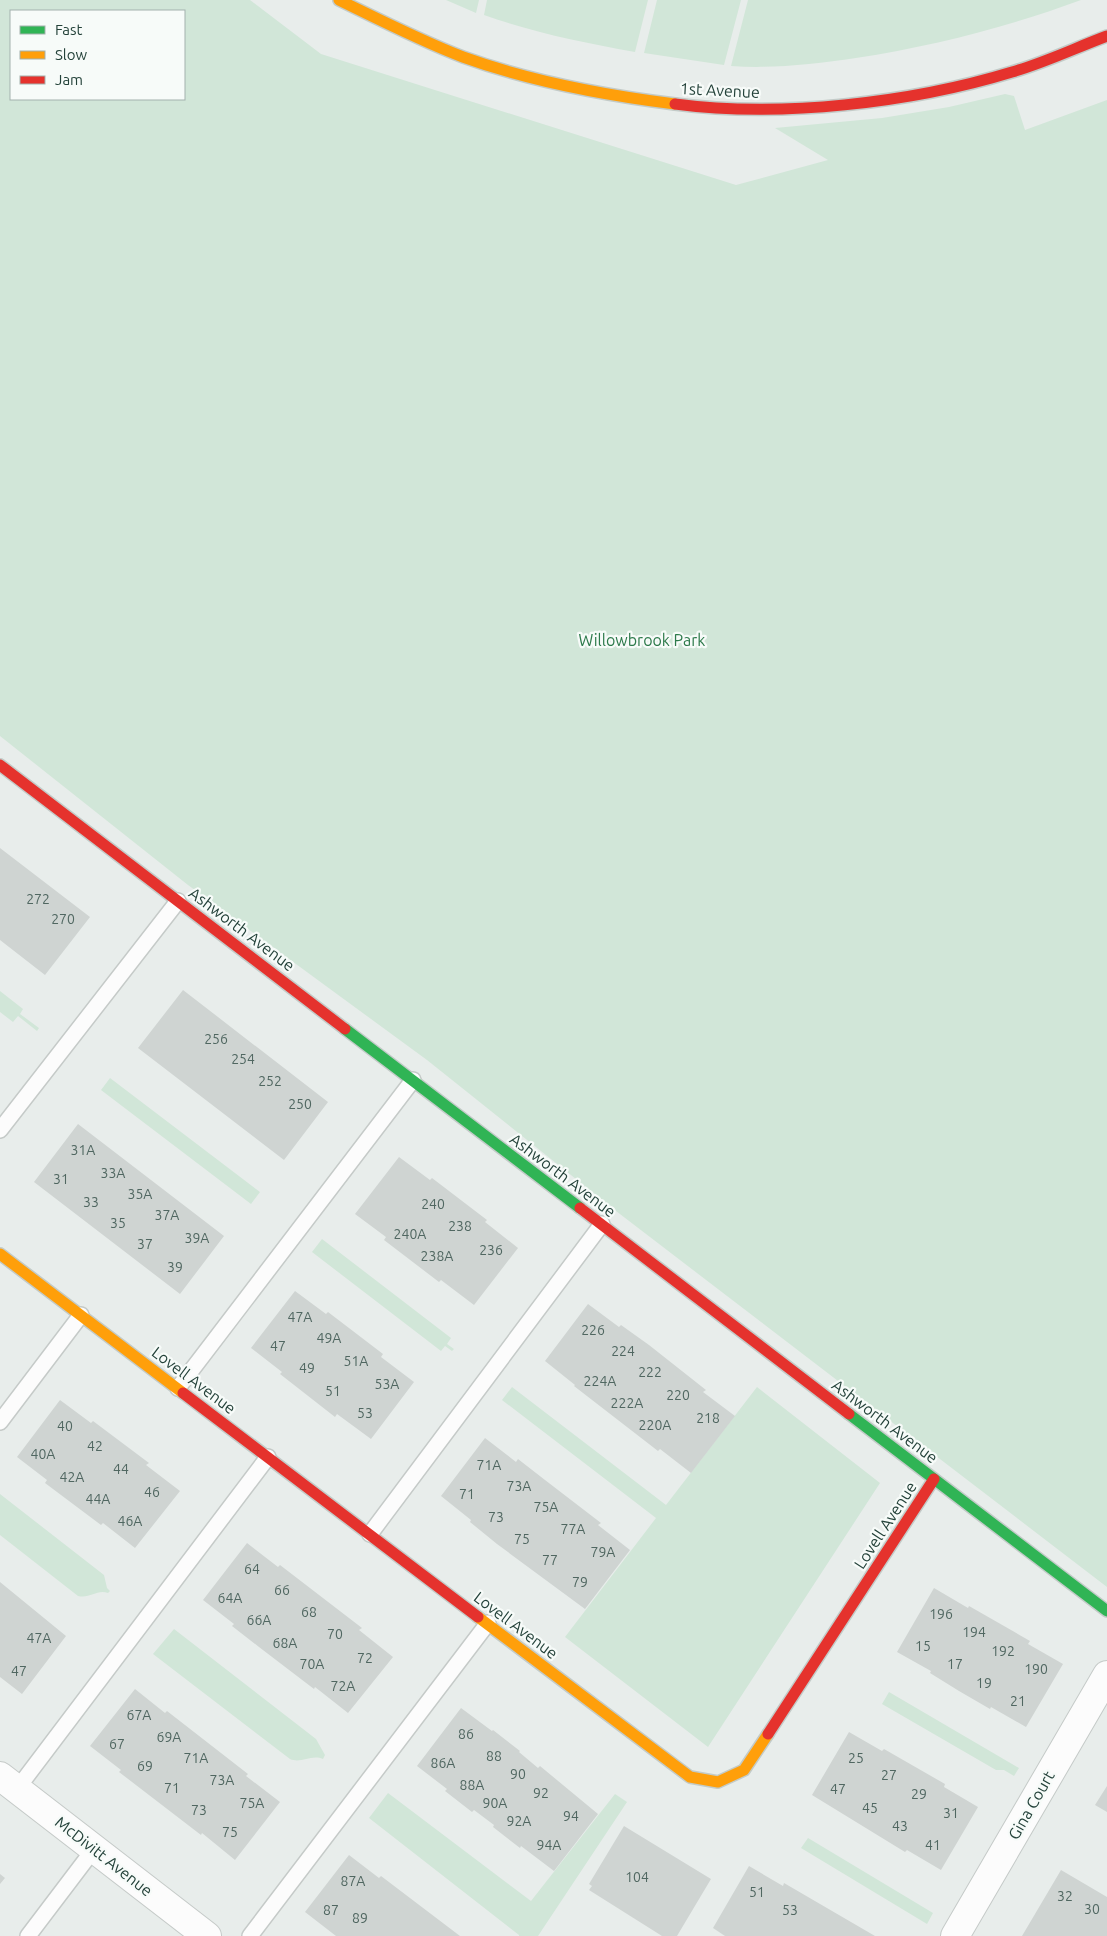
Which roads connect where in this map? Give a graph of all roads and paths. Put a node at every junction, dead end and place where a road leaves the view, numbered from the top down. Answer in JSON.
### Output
{"nodes":[{"id":1,"x":339,"y":0,"type":"edge"},
{"id":2,"x":1107,"y":36,"type":"edge"},
{"id":3,"x":0,"y":764,"type":"edge"},
{"id":4,"x":178,"y":901,"type":"junction"},
{"id":5,"x":413,"y":1080,"type":"junction"},
{"id":6,"x":0,"y":1130,"type":"edge"},
{"id":7,"x":602,"y":1224,"type":"junction"},
{"id":8,"x":0,"y":1254,"type":"edge"},
{"id":9,"x":81,"y":1315,"type":"junction"},
{"id":10,"x":178,"y":1388,"type":"junction"},
{"id":11,"x":0,"y":1422,"type":"edge"},
{"id":12,"x":268,"y":1457,"type":"junction"},
{"id":13,"x":934,"y":1479,"type":"junction"},
{"id":14,"x":370,"y":1534,"type":"junction"},
{"id":15,"x":1107,"y":1611,"type":"edge"},
{"id":16,"x":488,"y":1623,"type":"junction"},
{"id":17,"x":1107,"y":1675,"type":"edge"},
{"id":18,"x":8,"y":1783,"type":"edge"},
{"id":19,"x":94,"y":1849,"type":"junction"},
{"id":20,"x":28,"y":1936,"type":"edge"},
{"id":21,"x":207,"y":1936,"type":"edge"},
{"id":22,"x":250,"y":1936,"type":"edge"},
{"id":23,"x":955,"y":1936,"type":"edge"}],
"edges":[{"from":1,"to":2,"type":"street","name":"1st Avenue"},
{"from":3,"to":4,"type":"street","name":"Ashworth Avenue"},
{"from":4,"to":5,"type":"street","name":"Ashworth Avenue"},
{"from":4,"to":6,"type":"lane"},
{"from":5,"to":7,"type":"street","name":"Ashworth Avenue"},
{"from":5,"to":10,"type":"lane"},
{"from":7,"to":13,"type":"street","name":"Ashworth Avenue"},
{"from":7,"to":14,"type":"lane"},
{"from":8,"to":9,"type":"street","name":"Lovell Avenue"},
{"from":9,"to":10,"type":"street","name":"Lovell Avenue"},
{"from":9,"to":11,"type":"lane"},
{"from":10,"to":12,"type":"street","name":"Lovell Avenue"},
{"from":12,"to":14,"type":"street","name":"Lovell Avenue"},
{"from":12,"to":18,"type":"lane"},
{"from":13,"to":15,"type":"street","name":"Ashworth Avenue"},
{"from":13,"to":16,"type":"street","name":"Lovell Avenue"},
{"from":14,"to":16,"type":"street","name":"Lovell Avenue"},
{"from":16,"to":22,"type":"lane"},
{"from":17,"to":23,"type":"street","name":"Gina Court"},
{"from":18,"to":19,"type":"street","name":"McDivitt Avenue"},
{"from":19,"to":20,"type":"lane"},
{"from":19,"to":21,"type":"street","name":"McDivitt Avenue"}]}
